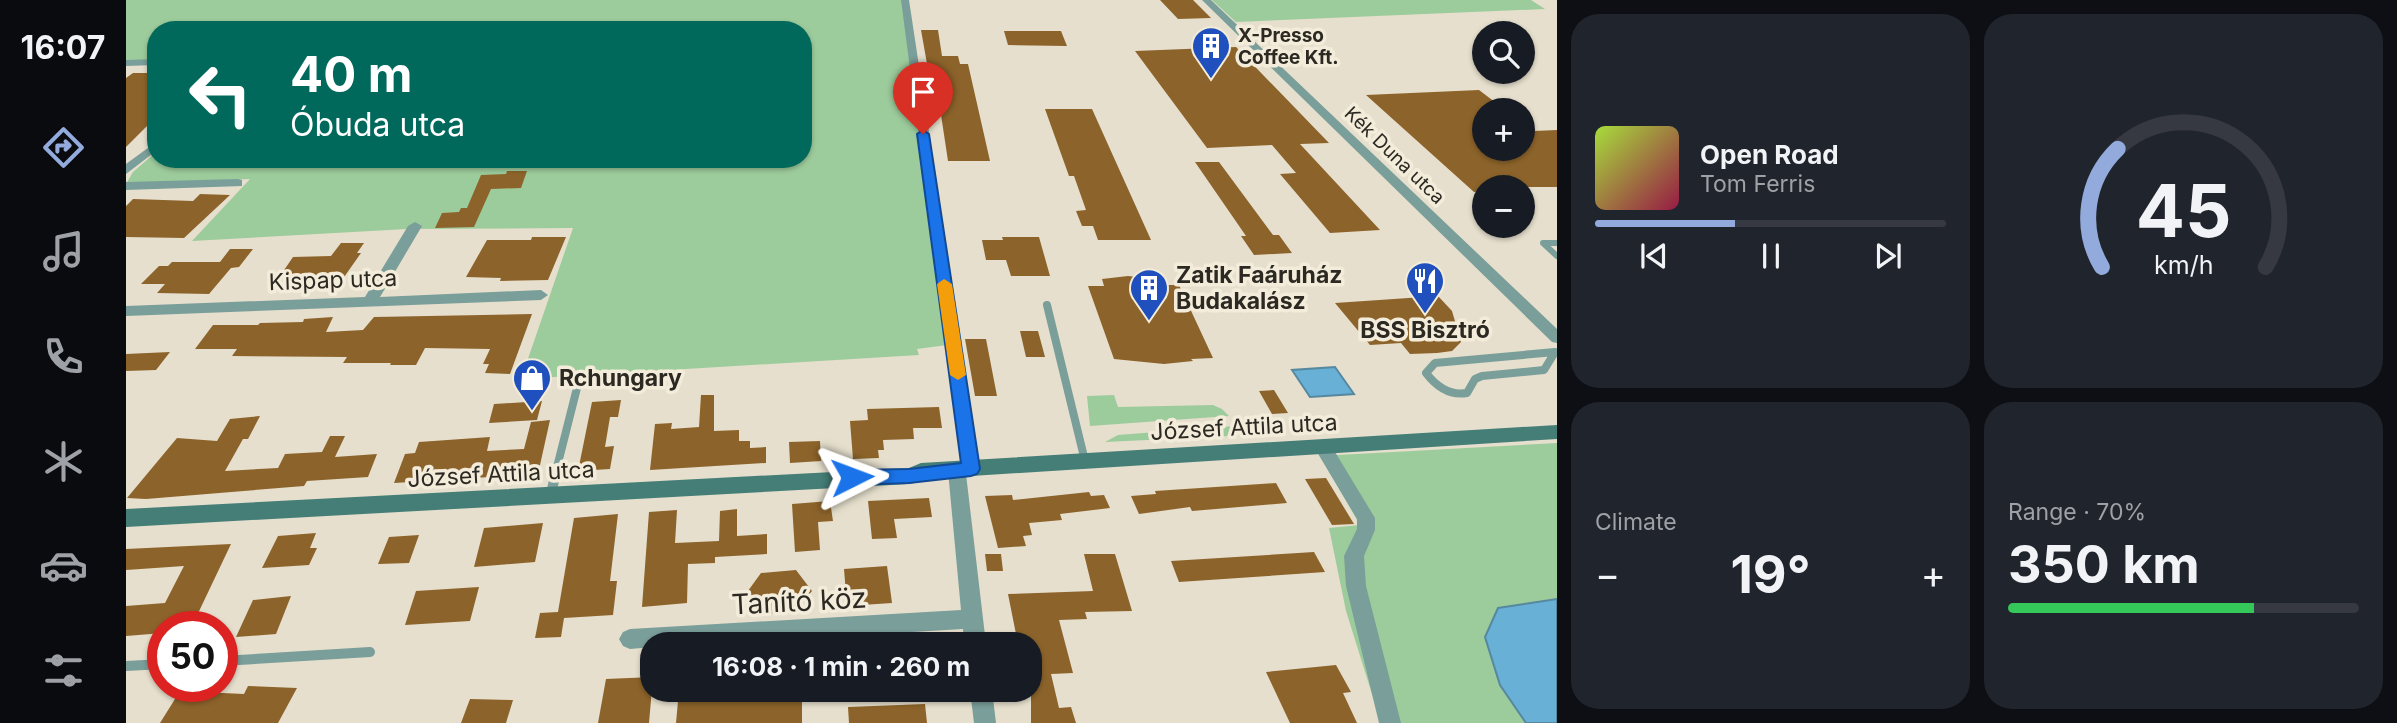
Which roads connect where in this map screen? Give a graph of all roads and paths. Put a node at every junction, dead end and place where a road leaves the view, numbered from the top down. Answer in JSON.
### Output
{"nodes":[{"id":1,"x":905,"y":0,"type":"edge"},
{"id":2,"x":1206,"y":0,"type":"edge"},
{"id":3,"x":147,"y":62,"type":"edge"},
{"id":4,"x":126,"y":63,"type":"edge"},
{"id":5,"x":147,"y":152,"type":"edge"},
{"id":6,"x":126,"y":170,"type":"edge"},
{"id":7,"x":238,"y":183,"type":"dead end"},
{"id":8,"x":126,"y":186,"type":"edge"},
{"id":9,"x":415,"y":226,"type":"dead end"},
{"id":10,"x":1557,"y":243,"type":"edge"},
{"id":11,"x":1557,"y":256,"type":"edge"},
{"id":12,"x":541,"y":295,"type":"dead end"},
{"id":13,"x":369,"y":302,"type":"junction"},
{"id":14,"x":1047,"y":305,"type":"dead end"},
{"id":15,"x":126,"y":311,"type":"edge"},
{"id":16,"x":1557,"y":338,"type":"edge"},
{"id":17,"x":1556,"y":352,"type":"edge"},
{"id":18,"x":579,"y":380,"type":"dead end"},
{"id":19,"x":1557,"y":432,"type":"edge"},
{"id":20,"x":1323,"y":447,"type":"junction"},
{"id":21,"x":1085,"y":461,"type":"junction"},
{"id":22,"x":964,"y":470,"type":"junction"},
{"id":23,"x":550,"y":497,"type":"junction"},
{"id":24,"x":126,"y":518,"type":"edge"},
{"id":25,"x":972,"y":619,"type":"junction"},
{"id":26,"x":974,"y":632,"type":"edge"},
{"id":27,"x":630,"y":639,"type":"dead end"},
{"id":28,"x":370,"y":652,"type":"dead end"},
{"id":29,"x":238,"y":660,"type":"edge"},
{"id":30,"x":147,"y":665,"type":"edge"},
{"id":31,"x":126,"y":666,"type":"edge"},
{"id":32,"x":982,"y":702,"type":"edge"},
{"id":33,"x":985,"y":723,"type":"edge"},
{"id":34,"x":1390,"y":723,"type":"edge"}],
"edges":[{"from":1,"to":22,"type":"street"},
{"from":2,"to":16,"type":"street","name":"Kék Duna utca"},
{"from":3,"to":4,"type":"street"},
{"from":5,"to":6,"type":"street"},
{"from":7,"to":8,"type":"street"},
{"from":9,"to":13,"type":"street"},
{"from":10,"to":11,"type":"lane"},
{"from":12,"to":13,"type":"street","name":"Kispap utca"},
{"from":13,"to":15,"type":"street","name":"Kispap utca"},
{"from":14,"to":21,"type":"lane"},
{"from":17,"to":17,"type":"lane"},
{"from":18,"to":23,"type":"lane"},
{"from":19,"to":20,"type":"main road","name":"József Attila utca"},
{"from":20,"to":21,"type":"main road","name":"József Attila utca"},
{"from":20,"to":34,"type":"street"},
{"from":21,"to":22,"type":"main road","name":"József Attila utca"},
{"from":22,"to":23,"type":"main road","name":"József Attila utca"},
{"from":22,"to":25,"type":"street"},
{"from":23,"to":24,"type":"main road","name":"József Attila utca"},
{"from":25,"to":26,"type":"street"},
{"from":25,"to":27,"type":"street","name":"Tanító köz"},
{"from":28,"to":29,"type":"lane"},
{"from":30,"to":31,"type":"lane"},
{"from":32,"to":33,"type":"street"}]}
